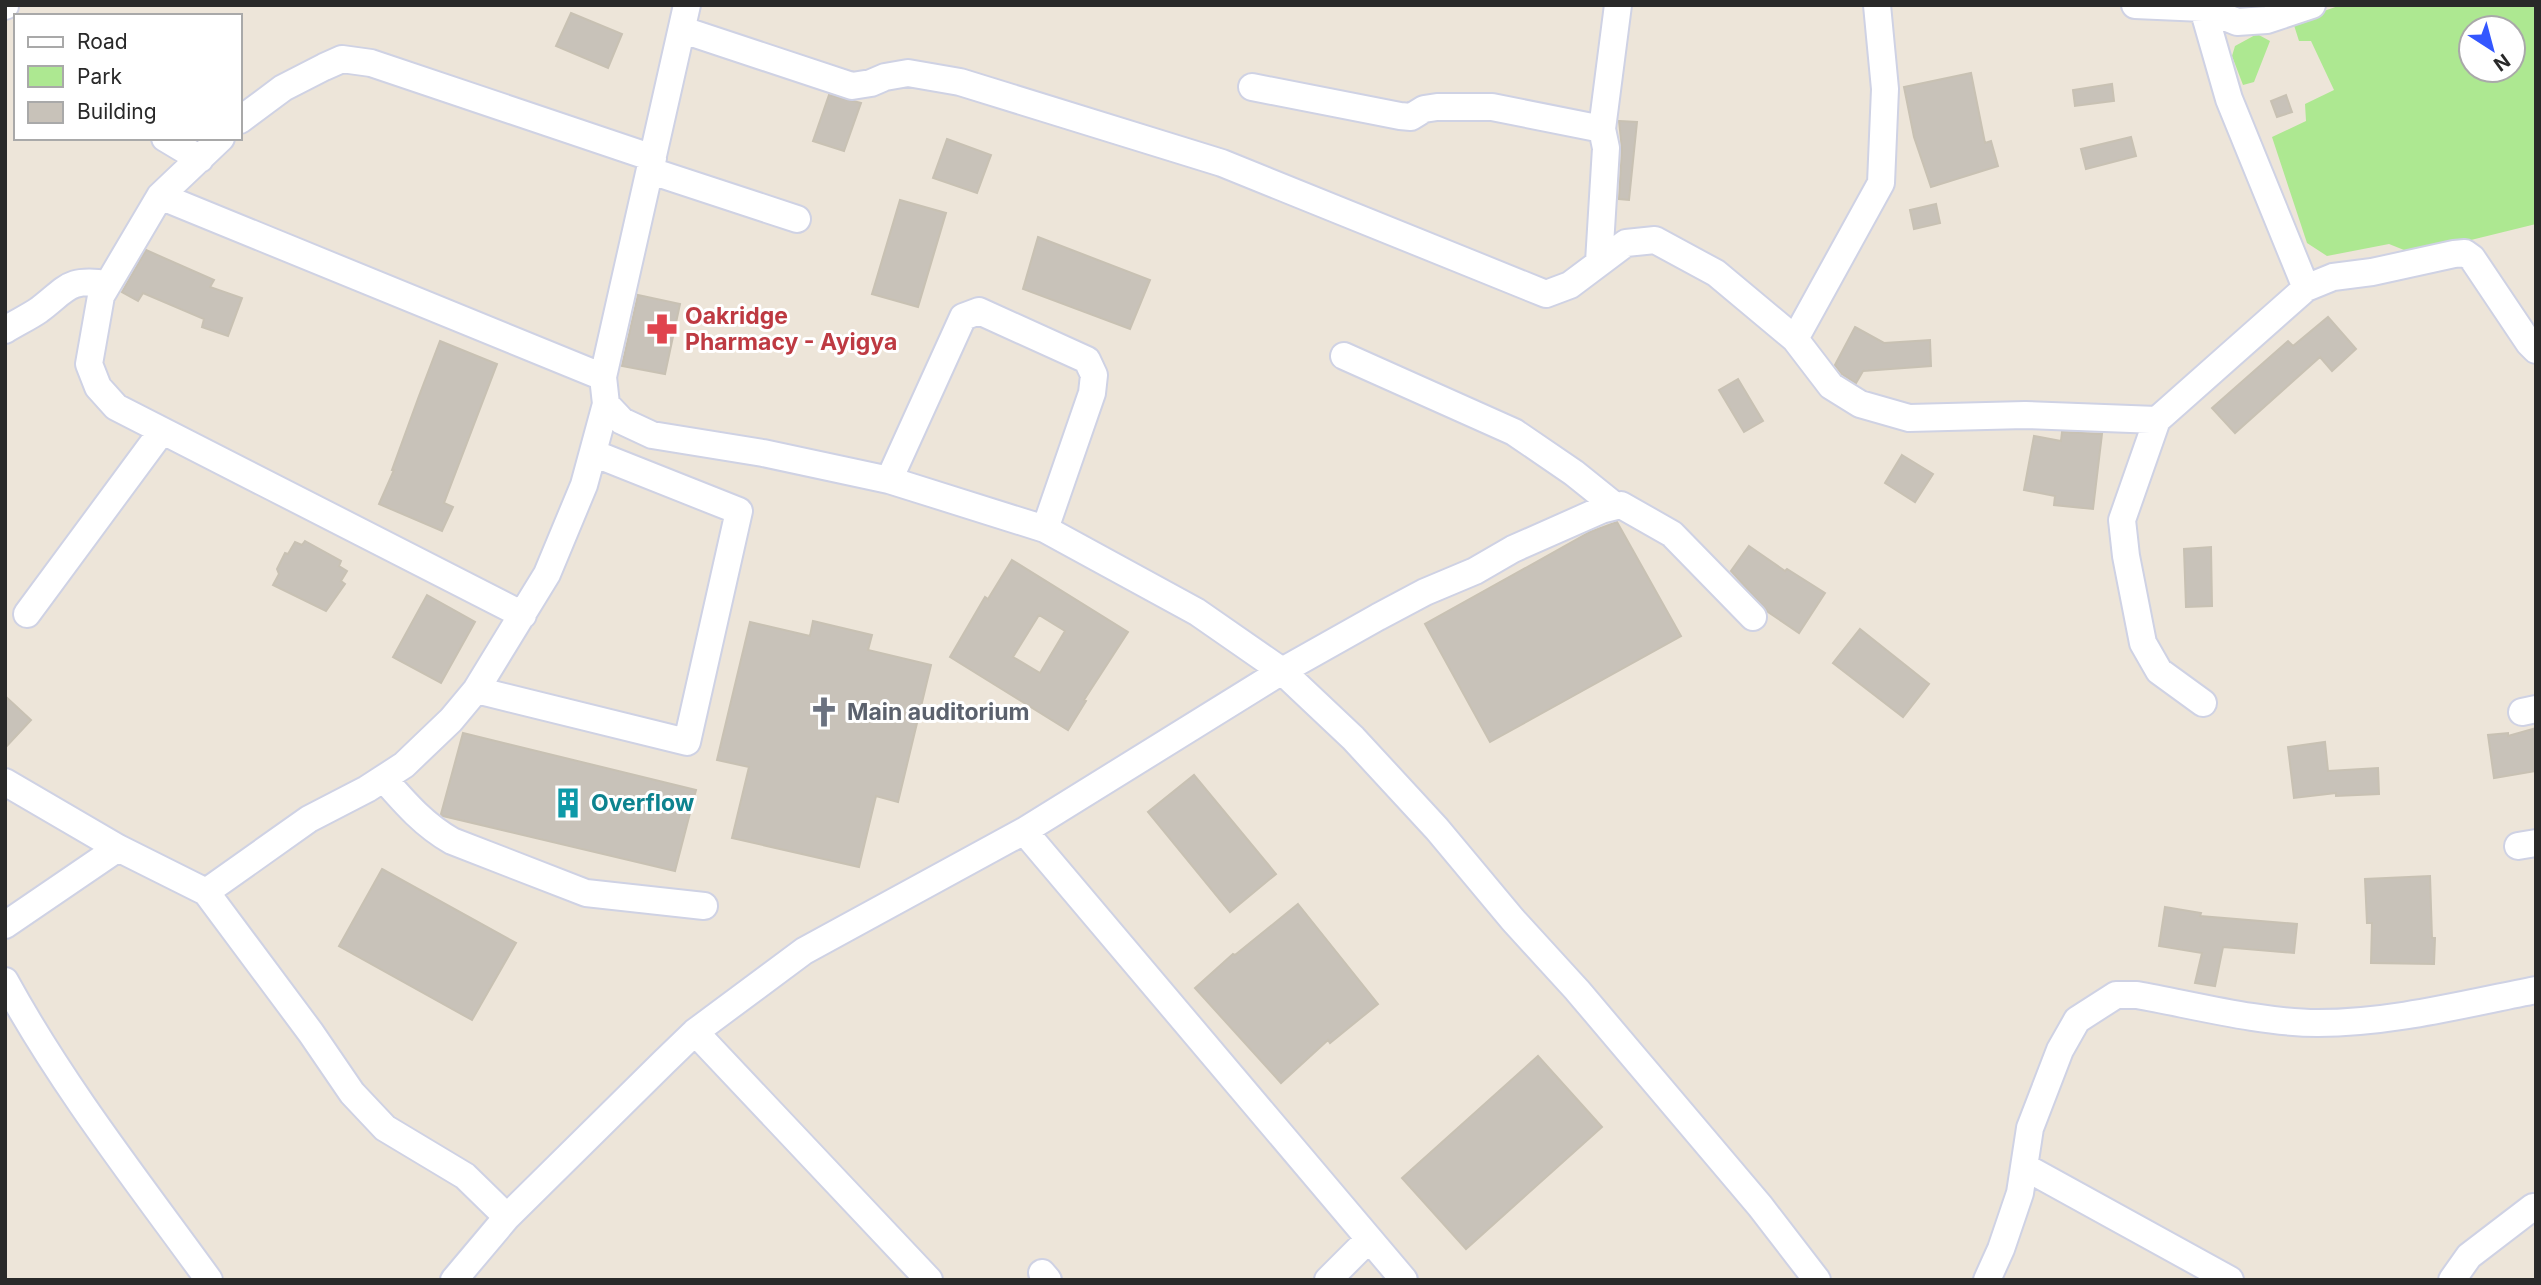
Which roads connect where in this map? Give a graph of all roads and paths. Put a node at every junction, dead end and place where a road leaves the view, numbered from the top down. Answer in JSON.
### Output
{"nodes":[{"id":1,"x":1618,"y":5,"type":"edge"},
{"id":2,"x":1877,"y":5,"type":"edge"},
{"id":3,"x":2134,"y":5,"type":"edge"},
{"id":4,"x":2312,"y":5,"type":"edge"},
{"id":5,"x":2202,"y":6,"type":"edge"},
{"id":6,"x":685,"y":18,"type":"edge"},
{"id":7,"x":1252,"y":87,"type":"dead end"},
{"id":8,"x":242,"y":119,"type":"edge"},
{"id":9,"x":1602,"y":129,"type":"junction"},
{"id":10,"x":167,"y":140,"type":"edge"},
{"id":11,"x":219,"y":140,"type":"edge"},
{"id":12,"x":200,"y":159,"type":"junction"},
{"id":13,"x":652,"y":164,"type":"junction"},
{"id":14,"x":160,"y":196,"type":"junction"},
{"id":15,"x":797,"y":219,"type":"dead end"},
{"id":16,"x":1599,"y":262,"type":"junction"},
{"id":17,"x":108,"y":284,"type":"junction"},
{"id":18,"x":2306,"y":288,"type":"junction"},
{"id":19,"x":5,"y":330,"type":"edge"},
{"id":20,"x":1795,"y":339,"type":"junction"},
{"id":21,"x":2536,"y":350,"type":"edge"},
{"id":22,"x":1344,"y":356,"type":"dead end"},
{"id":23,"x":604,"y":391,"type":"junction"},
{"id":24,"x":2157,"y":420,"type":"junction"},
{"id":25,"x":162,"y":431,"type":"junction"},
{"id":26,"x":593,"y":453,"type":"junction"},
{"id":27,"x":889,"y":480,"type":"junction"},
{"id":28,"x":1615,"y":506,"type":"junction"},
{"id":29,"x":1045,"y":529,"type":"junction"},
{"id":30,"x":27,"y":614,"type":"dead end"},
{"id":31,"x":523,"y":615,"type":"junction"},
{"id":32,"x":1753,"y":617,"type":"dead end"},
{"id":33,"x":1282,"y":671,"type":"junction"},
{"id":34,"x":476,"y":690,"type":"junction"},
{"id":35,"x":2203,"y":703,"type":"dead end"},
{"id":36,"x":384,"y":779,"type":"junction"},
{"id":37,"x":5,"y":782,"type":"edge"},
{"id":38,"x":1024,"y":831,"type":"junction"},
{"id":39,"x":118,"y":848,"type":"junction"},
{"id":40,"x":206,"y":892,"type":"junction"},
{"id":41,"x":704,"y":906,"type":"dead end"},
{"id":42,"x":5,"y":925,"type":"edge"},
{"id":43,"x":5,"y":981,"type":"edge"},
{"id":44,"x":2536,"y":990,"type":"edge"},
{"id":45,"x":695,"y":1032,"type":"junction"},
{"id":46,"x":2025,"y":1167,"type":"junction"},
{"id":47,"x":2533,"y":1207,"type":"dead end"},
{"id":48,"x":507,"y":1217,"type":"junction"},
{"id":49,"x":1369,"y":1239,"type":"junction"},
{"id":50,"x":209,"y":1280,"type":"edge"},
{"id":51,"x":454,"y":1280,"type":"edge"},
{"id":52,"x":929,"y":1280,"type":"edge"},
{"id":53,"x":1328,"y":1280,"type":"edge"},
{"id":54,"x":1404,"y":1280,"type":"edge"},
{"id":55,"x":1817,"y":1280,"type":"edge"},
{"id":56,"x":1987,"y":1280,"type":"edge"},
{"id":57,"x":2230,"y":1280,"type":"edge"},
{"id":58,"x":2452,"y":1280,"type":"edge"}],
"edges":[{"from":1,"to":9,"type":"street"},
{"from":2,"to":20,"type":"street"},
{"from":3,"to":5,"type":"street"},
{"from":4,"to":5,"type":"street"},
{"from":5,"to":18,"type":"street"},
{"from":6,"to":13,"type":"street"},
{"from":6,"to":16,"type":"street"},
{"from":7,"to":9,"type":"street"},
{"from":8,"to":13,"type":"street"},
{"from":9,"to":16,"type":"street"},
{"from":10,"to":12,"type":"street"},
{"from":11,"to":12,"type":"street"},
{"from":12,"to":14,"type":"street"},
{"from":13,"to":15,"type":"street"},
{"from":13,"to":23,"type":"street"},
{"from":14,"to":17,"type":"street"},
{"from":14,"to":23,"type":"street"},
{"from":16,"to":20,"type":"street"},
{"from":17,"to":19,"type":"street"},
{"from":17,"to":25,"type":"street"},
{"from":18,"to":21,"type":"street"},
{"from":18,"to":24,"type":"street"},
{"from":20,"to":24,"type":"street"},
{"from":22,"to":28,"type":"street"},
{"from":23,"to":26,"type":"street"},
{"from":23,"to":27,"type":"street"},
{"from":24,"to":35,"type":"street"},
{"from":25,"to":30,"type":"street"},
{"from":25,"to":31,"type":"street"},
{"from":26,"to":31,"type":"street"},
{"from":26,"to":34,"type":"street"},
{"from":27,"to":29,"type":"street"},
{"from":27,"to":29,"type":"street"},
{"from":28,"to":32,"type":"street"},
{"from":28,"to":33,"type":"street"},
{"from":29,"to":33,"type":"street"},
{"from":31,"to":34,"type":"street"},
{"from":33,"to":38,"type":"street"},
{"from":33,"to":55,"type":"street"},
{"from":34,"to":36,"type":"street"},
{"from":36,"to":40,"type":"street"},
{"from":36,"to":41,"type":"street"},
{"from":37,"to":39,"type":"street"},
{"from":38,"to":45,"type":"street"},
{"from":38,"to":49,"type":"street"},
{"from":39,"to":40,"type":"street"},
{"from":39,"to":42,"type":"street"},
{"from":40,"to":48,"type":"street"},
{"from":43,"to":50,"type":"street"},
{"from":44,"to":46,"type":"street"},
{"from":45,"to":48,"type":"street"},
{"from":45,"to":52,"type":"street"},
{"from":46,"to":56,"type":"street"},
{"from":46,"to":57,"type":"street"},
{"from":47,"to":58,"type":"street"},
{"from":48,"to":51,"type":"street"},
{"from":49,"to":53,"type":"street"},
{"from":49,"to":54,"type":"street"}]}
